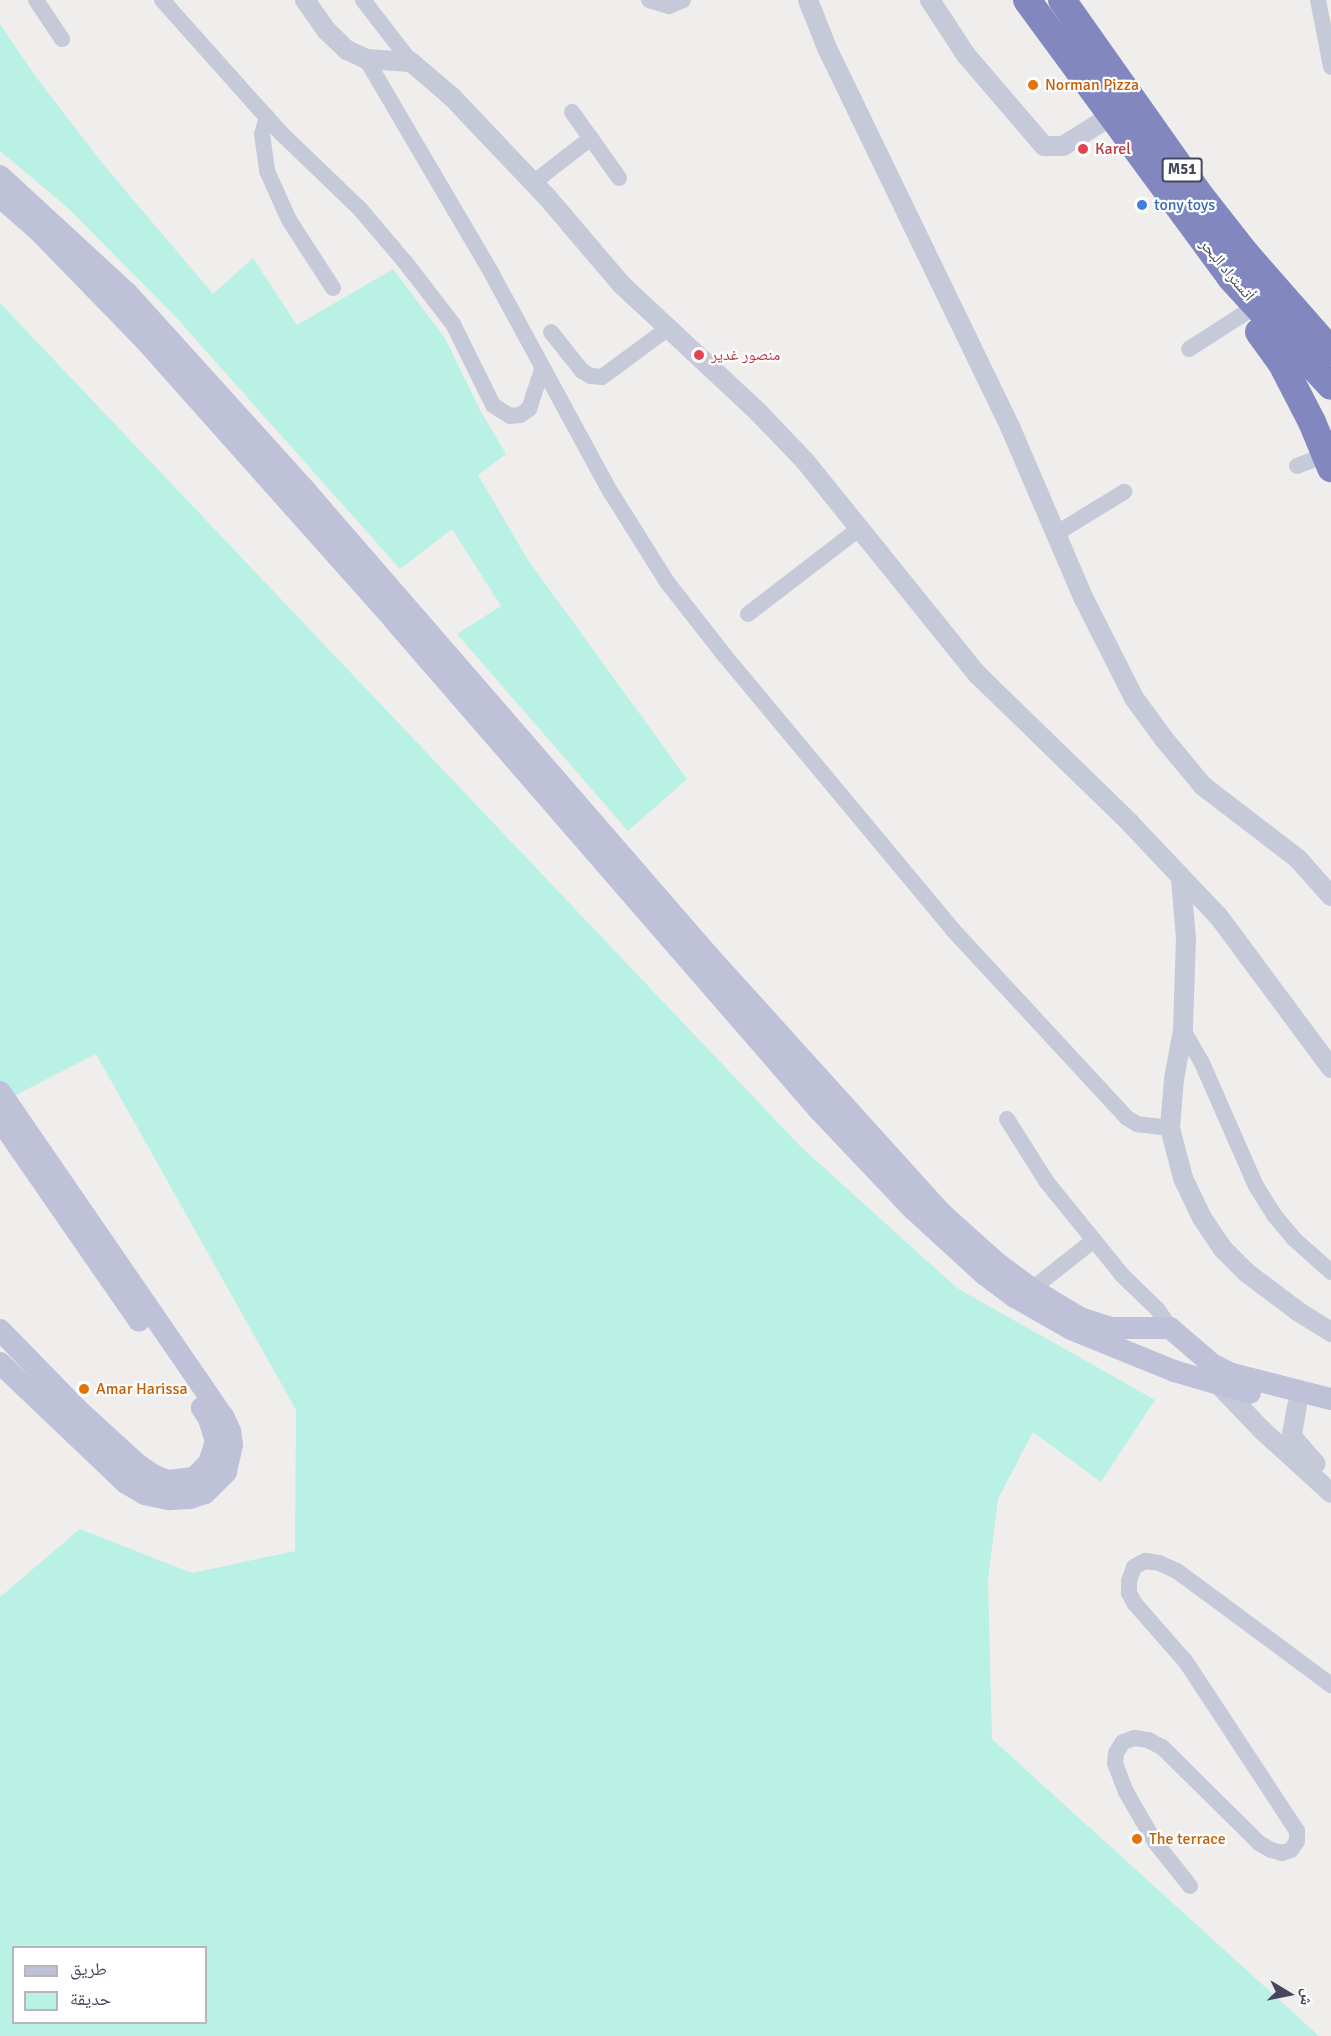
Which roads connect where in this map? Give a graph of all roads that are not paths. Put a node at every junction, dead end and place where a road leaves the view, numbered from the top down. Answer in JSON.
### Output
{"nodes":[{"id":1,"x":36,"y":0,"type":"edge"},
{"id":2,"x":162,"y":0,"type":"edge"},
{"id":3,"x":305,"y":0,"type":"edge"},
{"id":4,"x":363,"y":0,"type":"edge"},
{"id":5,"x":649,"y":0,"type":"edge"},
{"id":6,"x":683,"y":0,"type":"edge"},
{"id":7,"x":808,"y":0,"type":"edge"},
{"id":8,"x":930,"y":0,"type":"edge"},
{"id":9,"x":1028,"y":0,"type":"edge"},
{"id":10,"x":1062,"y":0,"type":"edge"},
{"id":11,"x":1318,"y":0,"type":"edge"},
{"id":12,"x":62,"y":39,"type":"dead end"},
{"id":13,"x":366,"y":59,"type":"junction"},
{"id":14,"x":411,"y":62,"type":"junction"},
{"id":15,"x":1331,"y":67,"type":"edge"},
{"id":16,"x":572,"y":112,"type":"dead end"},
{"id":17,"x":1111,"y":116,"type":"junction"},
{"id":18,"x":267,"y":117,"type":"junction"},
{"id":19,"x":591,"y":138,"type":"junction"},
{"id":20,"x":0,"y":176,"type":"edge"},
{"id":21,"x":619,"y":178,"type":"dead end"},
{"id":22,"x":534,"y":182,"type":"junction"},
{"id":23,"x":0,"y":197,"type":"edge"},
{"id":24,"x":1231,"y":278,"type":"junction"},
{"id":25,"x":333,"y":288,"type":"dead end"},
{"id":26,"x":1245,"y":313,"type":"junction"},
{"id":27,"x":667,"y":329,"type":"junction"},
{"id":28,"x":551,"y":332,"type":"dead end"},
{"id":29,"x":1189,"y":349,"type":"dead end"},
{"id":30,"x":1331,"y":351,"type":"edge"},
{"id":31,"x":542,"y":370,"type":"junction"},
{"id":32,"x":1331,"y":386,"type":"edge"},
{"id":33,"x":1328,"y":461,"type":"edge"},
{"id":34,"x":1297,"y":466,"type":"dead end"},
{"id":35,"x":1124,"y":492,"type":"dead end"},
{"id":36,"x":860,"y":528,"type":"junction"},
{"id":37,"x":1057,"y":533,"type":"junction"},
{"id":38,"x":748,"y":614,"type":"dead end"},
{"id":39,"x":1180,"y":879,"type":"junction"},
{"id":40,"x":1331,"y":896,"type":"edge"},
{"id":41,"x":1184,"y":1030,"type":"junction"},
{"id":42,"x":1331,"y":1068,"type":"edge"},
{"id":43,"x":0,"y":1092,"type":"edge"},
{"id":44,"x":1007,"y":1119,"type":"dead end"},
{"id":45,"x":0,"y":1120,"type":"edge"},
{"id":46,"x":1170,"y":1128,"type":"junction"},
{"id":47,"x":1094,"y":1240,"type":"junction"},
{"id":48,"x":1331,"y":1272,"type":"edge"},
{"id":49,"x":1032,"y":1289,"type":"junction"},
{"id":50,"x":1141,"y":1327,"type":"junction"},
{"id":51,"x":1170,"y":1328,"type":"junction"},
{"id":52,"x":0,"y":1330,"type":"edge"},
{"id":53,"x":1331,"y":1332,"type":"edge"},
{"id":54,"x":1137,"y":1358,"type":"junction"},
{"id":55,"x":0,"y":1363,"type":"edge"},
{"id":56,"x":1219,"y":1385,"type":"junction"},
{"id":57,"x":1331,"y":1399,"type":"edge"},
{"id":58,"x":1297,"y":1406,"type":"junction"},
{"id":59,"x":1331,"y":1414,"type":"edge"},
{"id":60,"x":1331,"y":1479,"type":"edge"},
{"id":61,"x":1331,"y":1493,"type":"edge"},
{"id":62,"x":1331,"y":1685,"type":"edge"},
{"id":63,"x":1190,"y":1886,"type":"dead end"}],
"edges":[{"from":1,"to":12,"type":"street"},
{"from":2,"to":18,"type":"street"},
{"from":3,"to":13,"type":"street"},
{"from":4,"to":14,"type":"street"},
{"from":5,"to":6,"type":"street"},
{"from":7,"to":37,"type":"street"},
{"from":8,"to":17,"type":"street"},
{"from":9,"to":17,"type":"highway","name":"أتستراد البحر","number":"M51"},
{"from":10,"to":30,"type":"highway","name":"أتستراد البحر","number":"M51"},
{"from":11,"to":15,"type":"street"},
{"from":13,"to":14,"type":"street"},
{"from":13,"to":31,"type":"street"},
{"from":14,"to":22,"type":"street"},
{"from":16,"to":19,"type":"street"},
{"from":17,"to":24,"type":"highway","name":"أتستراد البحر","number":"M51"},
{"from":18,"to":25,"type":"street"},
{"from":18,"to":31,"type":"street"},
{"from":19,"to":21,"type":"street"},
{"from":19,"to":22,"type":"street"},
{"from":20,"to":49,"type":"main road"},
{"from":22,"to":27,"type":"street"},
{"from":23,"to":54,"type":"main road"},
{"from":24,"to":26,"type":"highway"},
{"from":24,"to":32,"type":"highway","name":"أتستراد البحر","number":"M51"},
{"from":26,"to":29,"type":"street"},
{"from":26,"to":33,"type":"highway"},
{"from":27,"to":28,"type":"street"},
{"from":27,"to":36,"type":"street"},
{"from":31,"to":46,"type":"street"},
{"from":33,"to":34,"type":"street"},
{"from":35,"to":37,"type":"street"},
{"from":36,"to":38,"type":"street"},
{"from":36,"to":39,"type":"street"},
{"from":37,"to":40,"type":"street"},
{"from":39,"to":41,"type":"street"},
{"from":39,"to":42,"type":"street"},
{"from":41,"to":46,"type":"street"},
{"from":41,"to":48,"type":"street"},
{"from":43,"to":55,"type":"main road"},
{"from":44,"to":47,"type":"street"},
{"from":45,"to":52,"type":"main road"},
{"from":46,"to":53,"type":"street"},
{"from":47,"to":49,"type":"street"},
{"from":47,"to":51,"type":"street"},
{"from":49,"to":50,"type":"main road"},
{"from":50,"to":51,"type":"main road"},
{"from":50,"to":54,"type":"main road"},
{"from":51,"to":57,"type":"main road"},
{"from":54,"to":56,"type":"main road"},
{"from":56,"to":58,"type":"main road"},
{"from":56,"to":61,"type":"street"},
{"from":58,"to":59,"type":"main road"},
{"from":58,"to":60,"type":"street"},
{"from":62,"to":63,"type":"street"}]}
